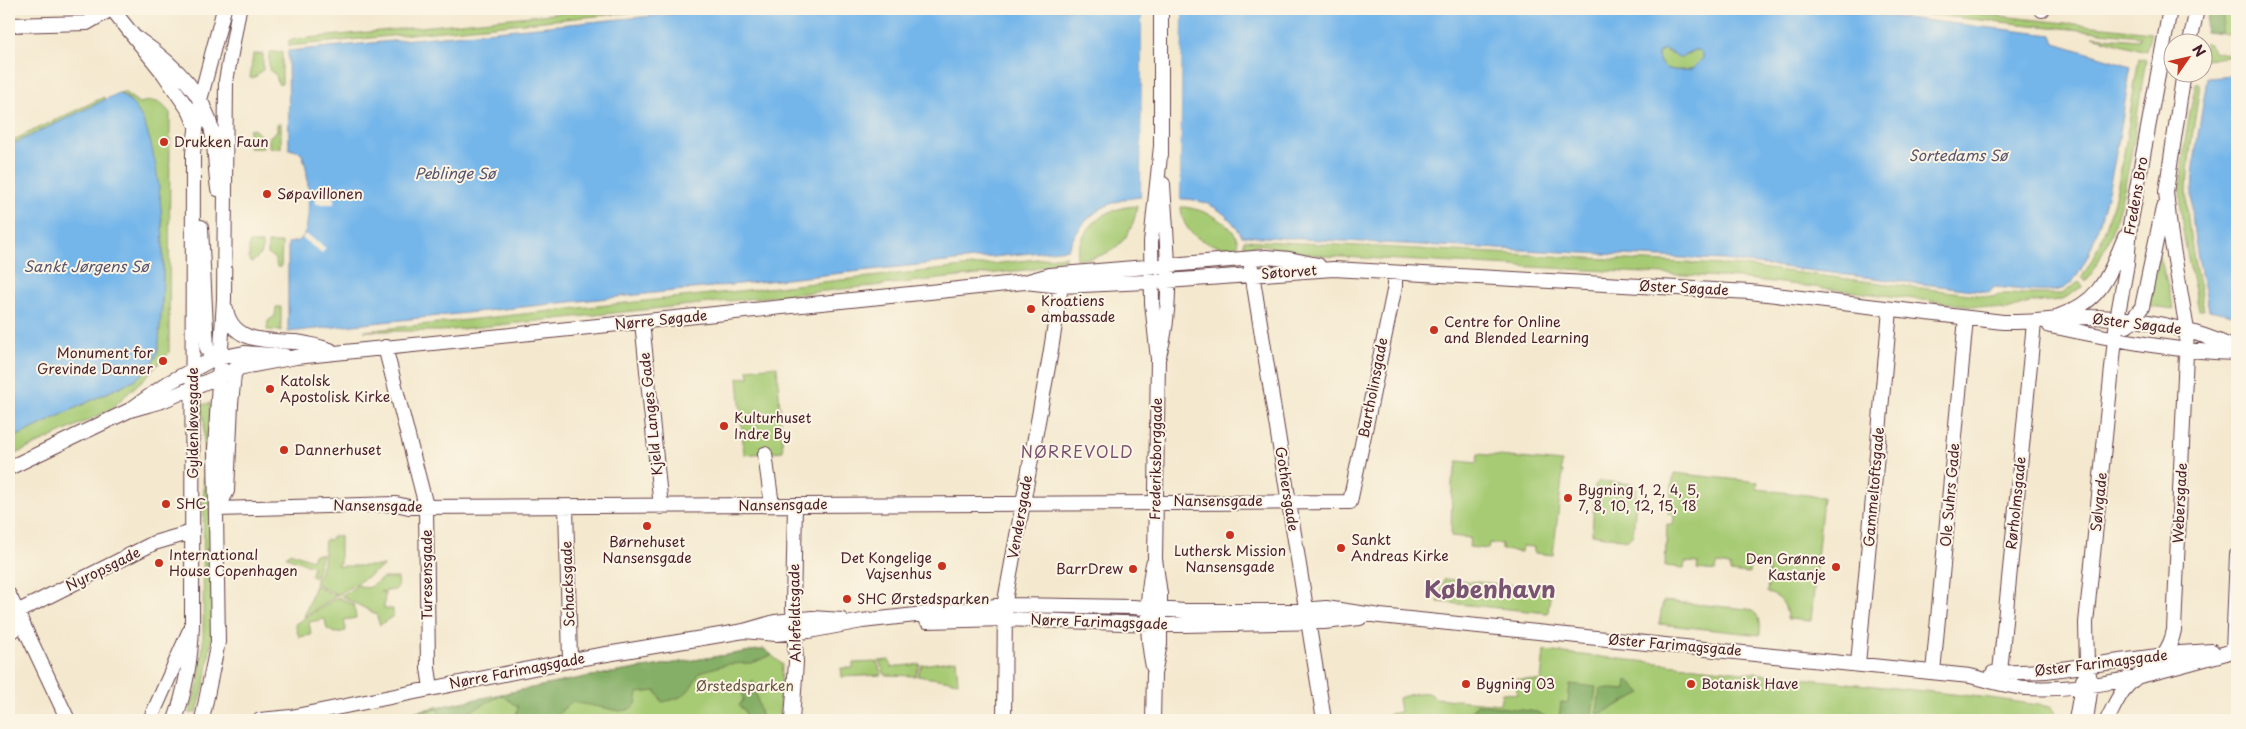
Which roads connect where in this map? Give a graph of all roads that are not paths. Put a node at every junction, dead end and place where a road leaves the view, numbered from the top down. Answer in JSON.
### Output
{"nodes":[{"id":1,"x":112,"y":9,"type":"edge"},
{"id":2,"x":224,"y":9,"type":"edge"},
{"id":3,"x":239,"y":9,"type":"edge"},
{"id":4,"x":1160,"y":9,"type":"edge"},
{"id":5,"x":1165,"y":9,"type":"edge"},
{"id":6,"x":2170,"y":9,"type":"edge"},
{"id":7,"x":2197,"y":9,"type":"edge"},
{"id":8,"x":9,"y":25,"type":"edge"},
{"id":9,"x":1162,"y":26,"type":"junction"},
{"id":10,"x":2192,"y":32,"type":"edge"},
{"id":11,"x":138,"y":39,"type":"junction"},
{"id":12,"x":2182,"y":82,"type":"edge"},
{"id":13,"x":200,"y":100,"type":"junction"},
{"id":14,"x":195,"y":124,"type":"junction"},
{"id":15,"x":1161,"y":146,"type":"junction"},
{"id":16,"x":193,"y":182,"type":"junction"},
{"id":17,"x":2166,"y":192,"type":"junction"},
{"id":18,"x":2130,"y":226,"type":"junction"},
{"id":19,"x":225,"y":232,"type":"junction"},
{"id":20,"x":1249,"y":258,"type":"junction"},
{"id":21,"x":1167,"y":265,"type":"junction"},
{"id":22,"x":1152,"y":266,"type":"junction"},
{"id":23,"x":1333,"y":269,"type":"junction"},
{"id":24,"x":1395,"y":273,"type":"junction"},
{"id":25,"x":1252,"y":274,"type":"junction"},
{"id":26,"x":1167,"y":281,"type":"junction"},
{"id":27,"x":1025,"y":282,"type":"junction"},
{"id":28,"x":1152,"y":282,"type":"junction"},
{"id":29,"x":1061,"y":286,"type":"junction"},
{"id":30,"x":224,"y":299,"type":"junction"},
{"id":31,"x":1890,"y":310,"type":"junction"},
{"id":32,"x":1966,"y":318,"type":"junction"},
{"id":33,"x":2133,"y":321,"type":"junction"},
{"id":34,"x":642,"y":322,"type":"junction"},
{"id":35,"x":2034,"y":323,"type":"junction"},
{"id":36,"x":2116,"y":330,"type":"junction"},
{"id":37,"x":2187,"y":330,"type":"junction"},
{"id":38,"x":385,"y":347,"type":"junction"},
{"id":39,"x":2237,"y":349,"type":"edge"},
{"id":40,"x":2187,"y":350,"type":"junction"},
{"id":41,"x":340,"y":352,"type":"junction"},
{"id":42,"x":2237,"y":353,"type":"edge"},
{"id":43,"x":296,"y":357,"type":"junction"},
{"id":44,"x":1158,"y":359,"type":"junction"},
{"id":45,"x":218,"y":364,"type":"junction"},
{"id":46,"x":238,"y":368,"type":"junction"},
{"id":47,"x":193,"y":370,"type":"junction"},
{"id":48,"x":193,"y":387,"type":"junction"},
{"id":49,"x":130,"y":410,"type":"junction"},
{"id":50,"x":765,"y":454,"type":"dead end"},
{"id":51,"x":9,"y":468,"type":"edge"},
{"id":52,"x":1288,"y":501,"type":"junction"},
{"id":53,"x":1023,"y":502,"type":"junction"},
{"id":54,"x":1156,"y":502,"type":"junction"},
{"id":55,"x":1350,"y":502,"type":"joint"},
{"id":56,"x":772,"y":505,"type":"junction"},
{"id":57,"x":795,"y":505,"type":"junction"},
{"id":58,"x":426,"y":506,"type":"junction"},
{"id":59,"x":566,"y":507,"type":"junction"},
{"id":60,"x":661,"y":507,"type":"junction"},
{"id":61,"x":217,"y":509,"type":"junction"},
{"id":62,"x":192,"y":532,"type":"junction"},
{"id":63,"x":2237,"y":555,"type":"edge"},
{"id":64,"x":2236,"y":579,"type":"edge"},
{"id":65,"x":9,"y":595,"type":"edge"},
{"id":66,"x":1154,"y":609,"type":"junction"},
{"id":67,"x":17,"y":612,"type":"junction"},
{"id":68,"x":1005,"y":612,"type":"junction"},
{"id":69,"x":1307,"y":616,"type":"junction"},
{"id":70,"x":1154,"y":623,"type":"junction"},
{"id":71,"x":23,"y":625,"type":"junction"},
{"id":72,"x":192,"y":625,"type":"junction"},
{"id":73,"x":794,"y":626,"type":"junction"},
{"id":74,"x":9,"y":632,"type":"edge"},
{"id":75,"x":2235,"y":651,"type":"edge"},
{"id":76,"x":2165,"y":655,"type":"junction"},
{"id":77,"x":570,"y":660,"type":"junction"},
{"id":78,"x":1858,"y":664,"type":"junction"},
{"id":79,"x":1933,"y":672,"type":"junction"},
{"id":80,"x":2143,"y":673,"type":"junction"},
{"id":81,"x":1999,"y":677,"type":"junction"},
{"id":82,"x":2086,"y":679,"type":"junction"},
{"id":83,"x":431,"y":688,"type":"junction"},
{"id":84,"x":286,"y":718,"type":"edge"},
{"id":85,"x":68,"y":720,"type":"edge"},
{"id":86,"x":150,"y":720,"type":"edge"},
{"id":87,"x":175,"y":720,"type":"edge"},
{"id":88,"x":202,"y":720,"type":"edge"},
{"id":89,"x":260,"y":720,"type":"edge"},
{"id":90,"x":792,"y":720,"type":"edge"},
{"id":91,"x":1004,"y":720,"type":"edge"},
{"id":92,"x":1153,"y":720,"type":"edge"},
{"id":93,"x":1324,"y":720,"type":"edge"},
{"id":94,"x":2076,"y":720,"type":"edge"},
{"id":95,"x":2086,"y":720,"type":"edge"},
{"id":96,"x":2108,"y":720,"type":"edge"}],
"edges":[{"from":1,"to":8,"type":"street"},
{"from":1,"to":11,"type":"street"},
{"from":2,"to":13,"type":"street","name":"Gyldenløvesgade"},
{"from":3,"to":19,"type":"street","name":"Gyldenløvesgade"},
{"from":4,"to":9,"type":"street"},
{"from":5,"to":9,"type":"street"},
{"from":6,"to":18,"type":"street","name":"Fredens Bro"},
{"from":7,"to":10,"type":"street"},
{"from":9,"to":15,"type":"street"},
{"from":11,"to":13,"type":"street"},
{"from":11,"to":14,"type":"street"},
{"from":12,"to":17,"type":"street","name":"Fredens Bro"},
{"from":13,"to":14,"type":"street","name":"Gyldenløvesgade"},
{"from":13,"to":19,"type":"street"},
{"from":14,"to":16,"type":"street","name":"Gyldenløvesgade"},
{"from":15,"to":21,"type":"street","name":"Frederiksborggade"},
{"from":15,"to":22,"type":"street","name":"Frederiksborggade"},
{"from":16,"to":45,"type":"street"},
{"from":16,"to":47,"type":"street","name":"Gyldenløvesgade"},
{"from":17,"to":33,"type":"street","name":"Fredens Bro"},
{"from":17,"to":37,"type":"street","name":"Fredens Bro"},
{"from":18,"to":35,"type":"street"},
{"from":18,"to":36,"type":"street","name":"Fredens Bro"},
{"from":19,"to":30,"type":"street","name":"Gyldenløvesgade"},
{"from":20,"to":21,"type":"street","name":"Søtorvet"},
{"from":20,"to":23,"type":"street","name":"Søtorvet"},
{"from":20,"to":25,"type":"street","name":"Gothersgade"},
{"from":21,"to":22,"type":"street","name":"Søtorvet"},
{"from":21,"to":26,"type":"street","name":"Frederiksborggade"},
{"from":22,"to":27,"type":"street","name":"Søtorvet"},
{"from":22,"to":28,"type":"street","name":"Frederiksborggade"},
{"from":23,"to":24,"type":"street","name":"Øster Søgade"},
{"from":23,"to":25,"type":"street","name":"Søtorvet"},
{"from":24,"to":31,"type":"street","name":"Øster Søgade"},
{"from":24,"to":55,"type":"street","name":"Bartholinsgade"},
{"from":25,"to":26,"type":"street","name":"Søtorvet"},
{"from":25,"to":52,"type":"street","name":"Gothersgade"},
{"from":26,"to":28,"type":"street","name":"Søtorvet"},
{"from":26,"to":44,"type":"street","name":"Frederiksborggade"},
{"from":27,"to":29,"type":"street","name":"Søtorvet"},
{"from":27,"to":34,"type":"street","name":"Nørre Søgade"},
{"from":28,"to":29,"type":"street","name":"Søtorvet"},
{"from":28,"to":44,"type":"street","name":"Frederiksborggade"},
{"from":29,"to":53,"type":"street","name":"Vendersgade"},
{"from":30,"to":41,"type":"street"},
{"from":30,"to":45,"type":"street","name":"Gyldenløvesgade"},
{"from":31,"to":32,"type":"street","name":"Øster Søgade"},
{"from":31,"to":78,"type":"street","name":"Gammeltoftsgade"},
{"from":32,"to":35,"type":"street","name":"Øster Søgade"},
{"from":32,"to":79,"type":"street","name":"Ole Suhrs Gade"},
{"from":33,"to":36,"type":"street"},
{"from":33,"to":37,"type":"street","name":"Øster Søgade"},
{"from":34,"to":38,"type":"street","name":"Nørre Søgade"},
{"from":34,"to":60,"type":"street","name":"Kjeld Langes Gade"},
{"from":35,"to":36,"type":"street","name":"Øster Søgade"},
{"from":35,"to":36,"type":"street","name":"Øster Søgade"},
{"from":35,"to":81,"type":"street","name":"Rørholmsgade"},
{"from":36,"to":40,"type":"street","name":"Øster Søgade"},
{"from":36,"to":82,"type":"street","name":"Sølvgade"},
{"from":37,"to":39,"type":"street","name":"Øster Søgade"},
{"from":37,"to":40,"type":"street","name":"Fredens Bro"},
{"from":38,"to":41,"type":"street","name":"Nørre Søgade"},
{"from":38,"to":58,"type":"street","name":"Turesensgade"},
{"from":40,"to":42,"type":"street","name":"Øster Søgade"},
{"from":40,"to":76,"type":"street","name":"Webersgade"},
{"from":41,"to":43,"type":"street","name":"Nørre Søgade"},
{"from":43,"to":45,"type":"street","name":"Nørre Søgade"},
{"from":43,"to":46,"type":"street","name":"Nørre Søgade"},
{"from":44,"to":54,"type":"street","name":"Frederiksborggade"},
{"from":45,"to":46,"type":"street","name":"Nørre Søgade"},
{"from":45,"to":47,"type":"street"},
{"from":45,"to":48,"type":"street"},
{"from":45,"to":61,"type":"street","name":"Gyldenløvesgade"},
{"from":46,"to":61,"type":"street"},
{"from":47,"to":48,"type":"street","name":"Gyldenløvesgade"},
{"from":47,"to":49,"type":"street"},
{"from":48,"to":49,"type":"street"},
{"from":48,"to":62,"type":"street","name":"Gyldenløvesgade"},
{"from":49,"to":51,"type":"street"},
{"from":50,"to":56,"type":"street"},
{"from":52,"to":54,"type":"street","name":"Nansensgade"},
{"from":52,"to":55,"type":"street","name":"Nansensgade"},
{"from":52,"to":69,"type":"street","name":"Gothersgade"},
{"from":53,"to":54,"type":"street","name":"Nansensgade"},
{"from":53,"to":57,"type":"street","name":"Nansensgade"},
{"from":53,"to":68,"type":"street","name":"Vendersgade"},
{"from":54,"to":66,"type":"street","name":"Frederiksborggade"},
{"from":56,"to":57,"type":"street","name":"Nansensgade"},
{"from":56,"to":60,"type":"street","name":"Nansensgade"},
{"from":57,"to":73,"type":"street","name":"Ahlefeldtsgade"},
{"from":58,"to":59,"type":"street","name":"Nansensgade"},
{"from":58,"to":61,"type":"street","name":"Nansensgade"},
{"from":58,"to":83,"type":"street","name":"Turesensgade"},
{"from":59,"to":60,"type":"street","name":"Nansensgade"},
{"from":59,"to":77,"type":"street","name":"Schacksgade"},
{"from":61,"to":88,"type":"street","name":"Gyldenløvesgade"},
{"from":62,"to":67,"type":"street","name":"Nyropsgade"},
{"from":62,"to":72,"type":"street","name":"Gyldenløvesgade"},
{"from":63,"to":64,"type":"street"},
{"from":64,"to":75,"type":"street"},
{"from":65,"to":67,"type":"street"},
{"from":66,"to":68,"type":"street","name":"Nørre Farimagsgade"},
{"from":66,"to":69,"type":"street","name":"Nørre Farimagsgade"},
{"from":66,"to":70,"type":"street","name":"Frederiksborggade"},
{"from":67,"to":71,"type":"street"},
{"from":68,"to":70,"type":"street","name":"Nørre Farimagsgade"},
{"from":68,"to":73,"type":"street","name":"Nørre Farimagsgade"},
{"from":68,"to":91,"type":"street","name":"Vendersgade"},
{"from":69,"to":70,"type":"street","name":"Nørre Farimagsgade"},
{"from":69,"to":78,"type":"street","name":"Øster Farimagsgade"},
{"from":69,"to":93,"type":"street","name":"Gothersgade"},
{"from":70,"to":92,"type":"street","name":"Frederiksborggade"},
{"from":71,"to":74,"type":"street"},
{"from":71,"to":85,"type":"street"},
{"from":72,"to":86,"type":"street"},
{"from":72,"to":87,"type":"street","name":"Gyldenløvesgade"},
{"from":73,"to":77,"type":"street","name":"Nørre Farimagsgade"},
{"from":73,"to":90,"type":"street","name":"Ahlefeldtsgade"},
{"from":75,"to":76,"type":"street","name":"Øster Farimagsgade"},
{"from":75,"to":80,"type":"street","name":"Øster Farimagsgade"},
{"from":76,"to":80,"type":"street"},
{"from":76,"to":82,"type":"street","name":"Øster Farimagsgade"},
{"from":77,"to":83,"type":"street","name":"Nørre Farimagsgade"},
{"from":78,"to":79,"type":"street","name":"Øster Farimagsgade"},
{"from":79,"to":81,"type":"street","name":"Øster Farimagsgade"},
{"from":80,"to":82,"type":"street","name":"Øster Farimagsgade"},
{"from":80,"to":96,"type":"street"},
{"from":81,"to":82,"type":"street","name":"Øster Farimagsgade"},
{"from":81,"to":82,"type":"street","name":"Øster Farimagsgade"},
{"from":82,"to":94,"type":"street","name":"Sølvgade"},
{"from":82,"to":95,"type":"street","name":"Sølvgade"},
{"from":83,"to":84,"type":"street","name":"Nørre Farimagsgade"},
{"from":84,"to":89,"type":"street","name":"Nørre Farimagsgade"}]}
